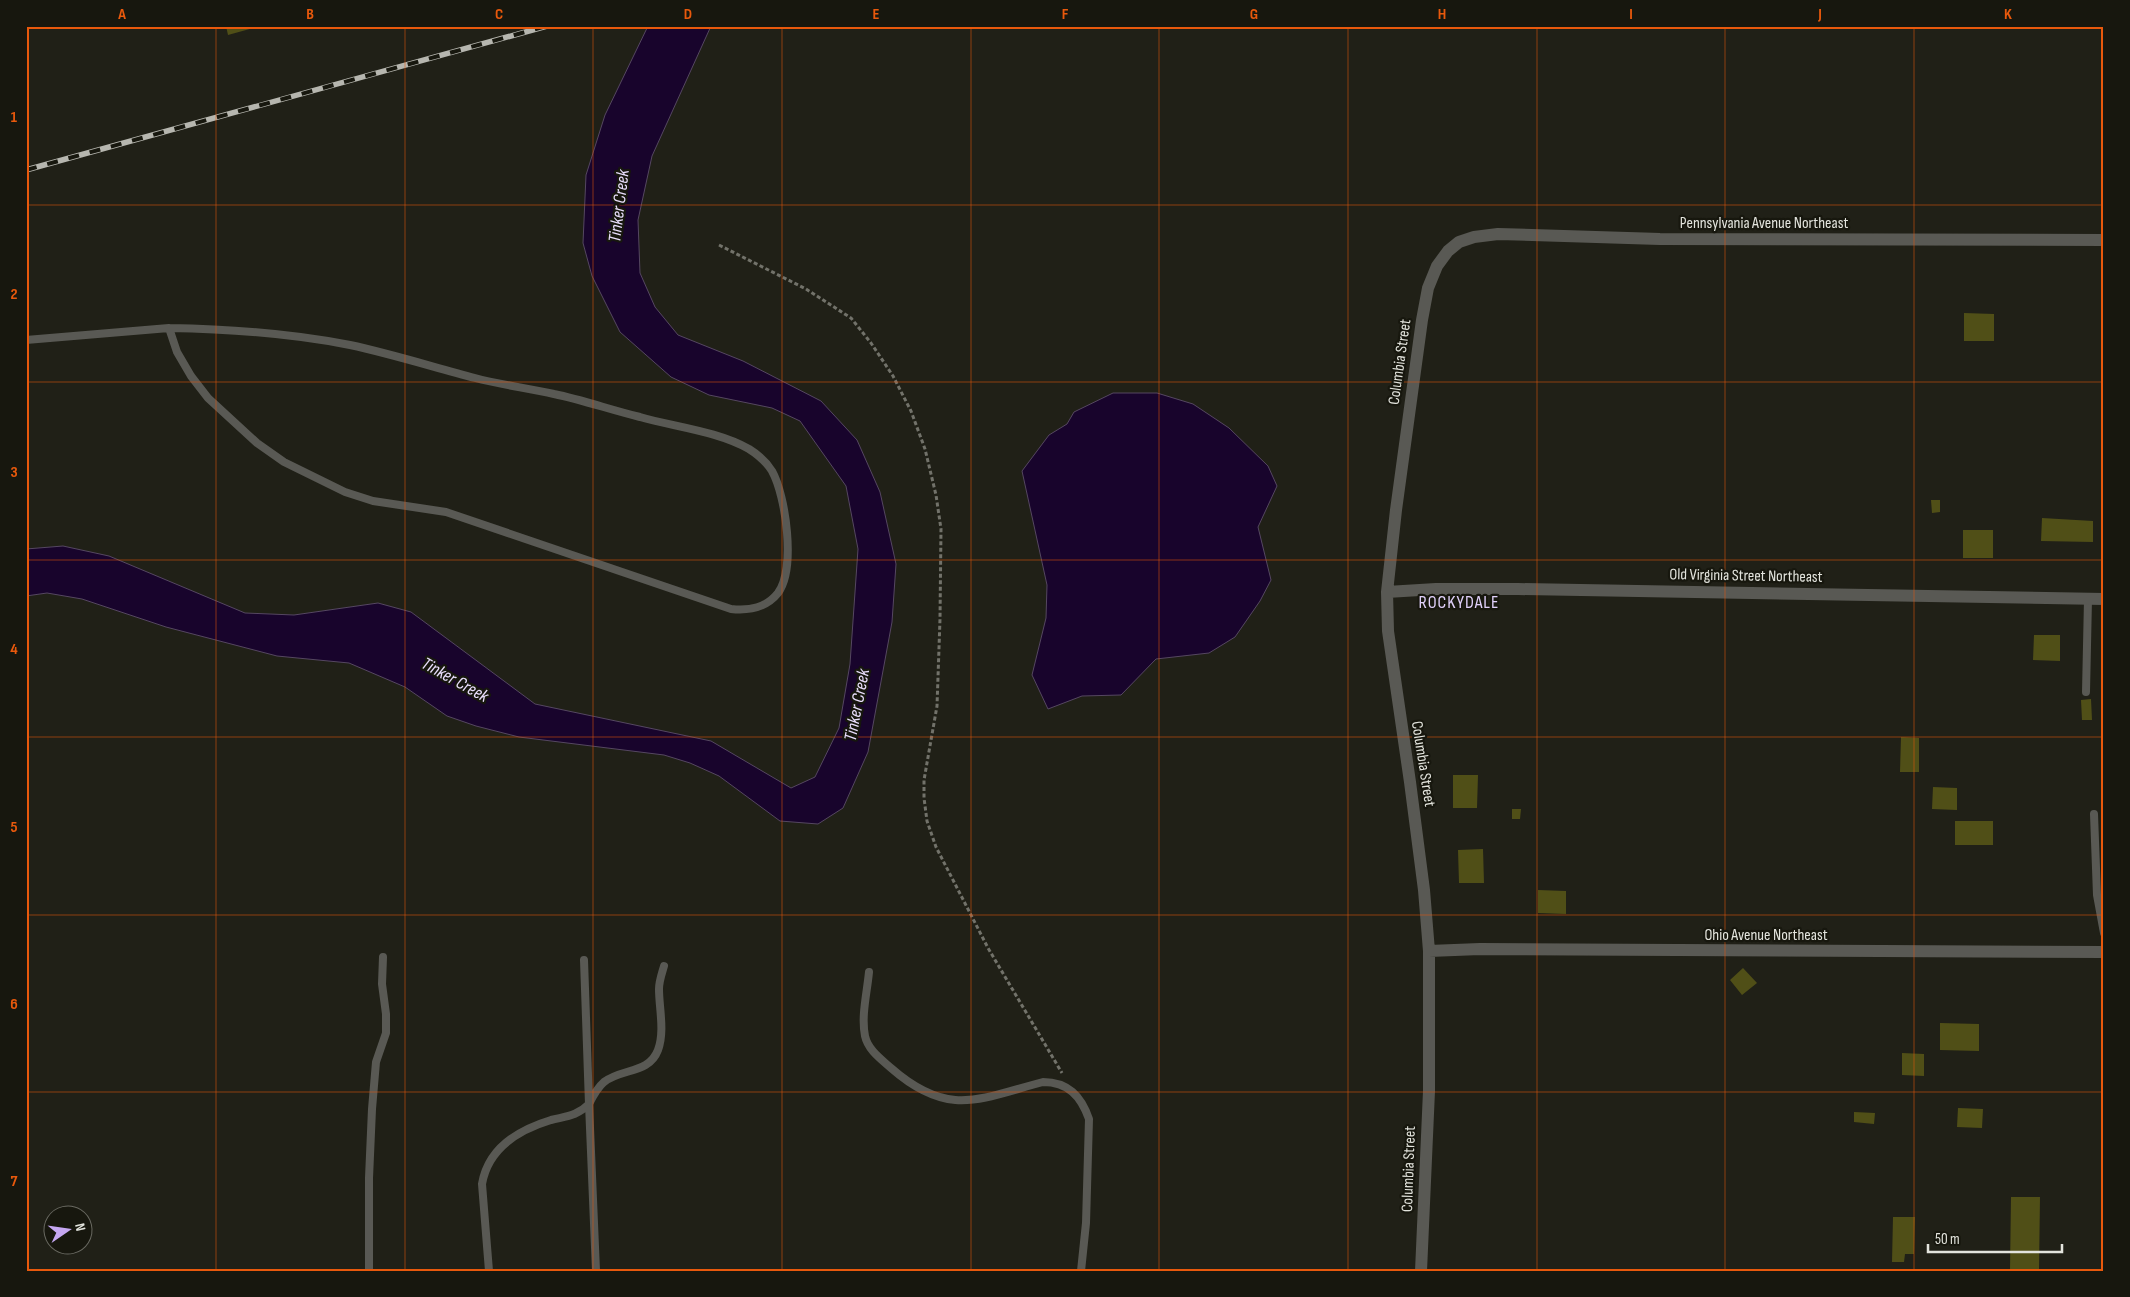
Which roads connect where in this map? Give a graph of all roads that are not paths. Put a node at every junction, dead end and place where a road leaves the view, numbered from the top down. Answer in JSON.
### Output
{"nodes":[{"id":1,"x":2104,"y":240,"type":"edge"},
{"id":2,"x":1437,"y":266,"type":"joint"},
{"id":3,"x":168,"y":328,"type":"junction"},
{"id":4,"x":26,"y":340,"type":"edge"},
{"id":5,"x":1387,"y":592,"type":"junction"},
{"id":6,"x":2088,"y":598,"type":"junction"},
{"id":7,"x":2104,"y":599,"type":"edge"},
{"id":8,"x":2086,"y":692,"type":"dead end"},
{"id":9,"x":2094,"y":814,"type":"dead end"},
{"id":10,"x":2104,"y":933,"type":"edge"},
{"id":11,"x":1429,"y":951,"type":"junction"},
{"id":12,"x":2104,"y":952,"type":"edge"},
{"id":13,"x":383,"y":957,"type":"dead end"},
{"id":14,"x":584,"y":960,"type":"dead end"},
{"id":15,"x":664,"y":966,"type":"dead end"},
{"id":16,"x":869,"y":972,"type":"dead end"},
{"id":17,"x":589,"y":1104,"type":"junction"},
{"id":18,"x":370,"y":1271,"type":"edge"},
{"id":19,"x":489,"y":1271,"type":"edge"},
{"id":20,"x":596,"y":1271,"type":"edge"},
{"id":21,"x":1082,"y":1271,"type":"edge"},
{"id":22,"x":1421,"y":1271,"type":"edge"}],
"edges":[{"from":1,"to":2,"type":"street","name":"Pennsylvania Avenue Northeast"},
{"from":2,"to":5,"type":"street","name":"Columbia Street"},
{"from":3,"to":3,"type":"lane"},
{"from":3,"to":4,"type":"lane"},
{"from":5,"to":6,"type":"street","name":"Old Virginia Street Northeast"},
{"from":5,"to":11,"type":"street","name":"Columbia Street"},
{"from":6,"to":7,"type":"street","name":"Old Virginia Street Northeast"},
{"from":6,"to":8,"type":"lane"},
{"from":9,"to":10,"type":"lane"},
{"from":11,"to":12,"type":"street","name":"Ohio Avenue Northeast"},
{"from":11,"to":22,"type":"street","name":"Columbia Street"},
{"from":13,"to":18,"type":"lane"},
{"from":14,"to":17,"type":"lane"},
{"from":15,"to":17,"type":"lane"},
{"from":16,"to":21,"type":"lane"},
{"from":17,"to":19,"type":"lane"},
{"from":17,"to":20,"type":"lane"}]}
